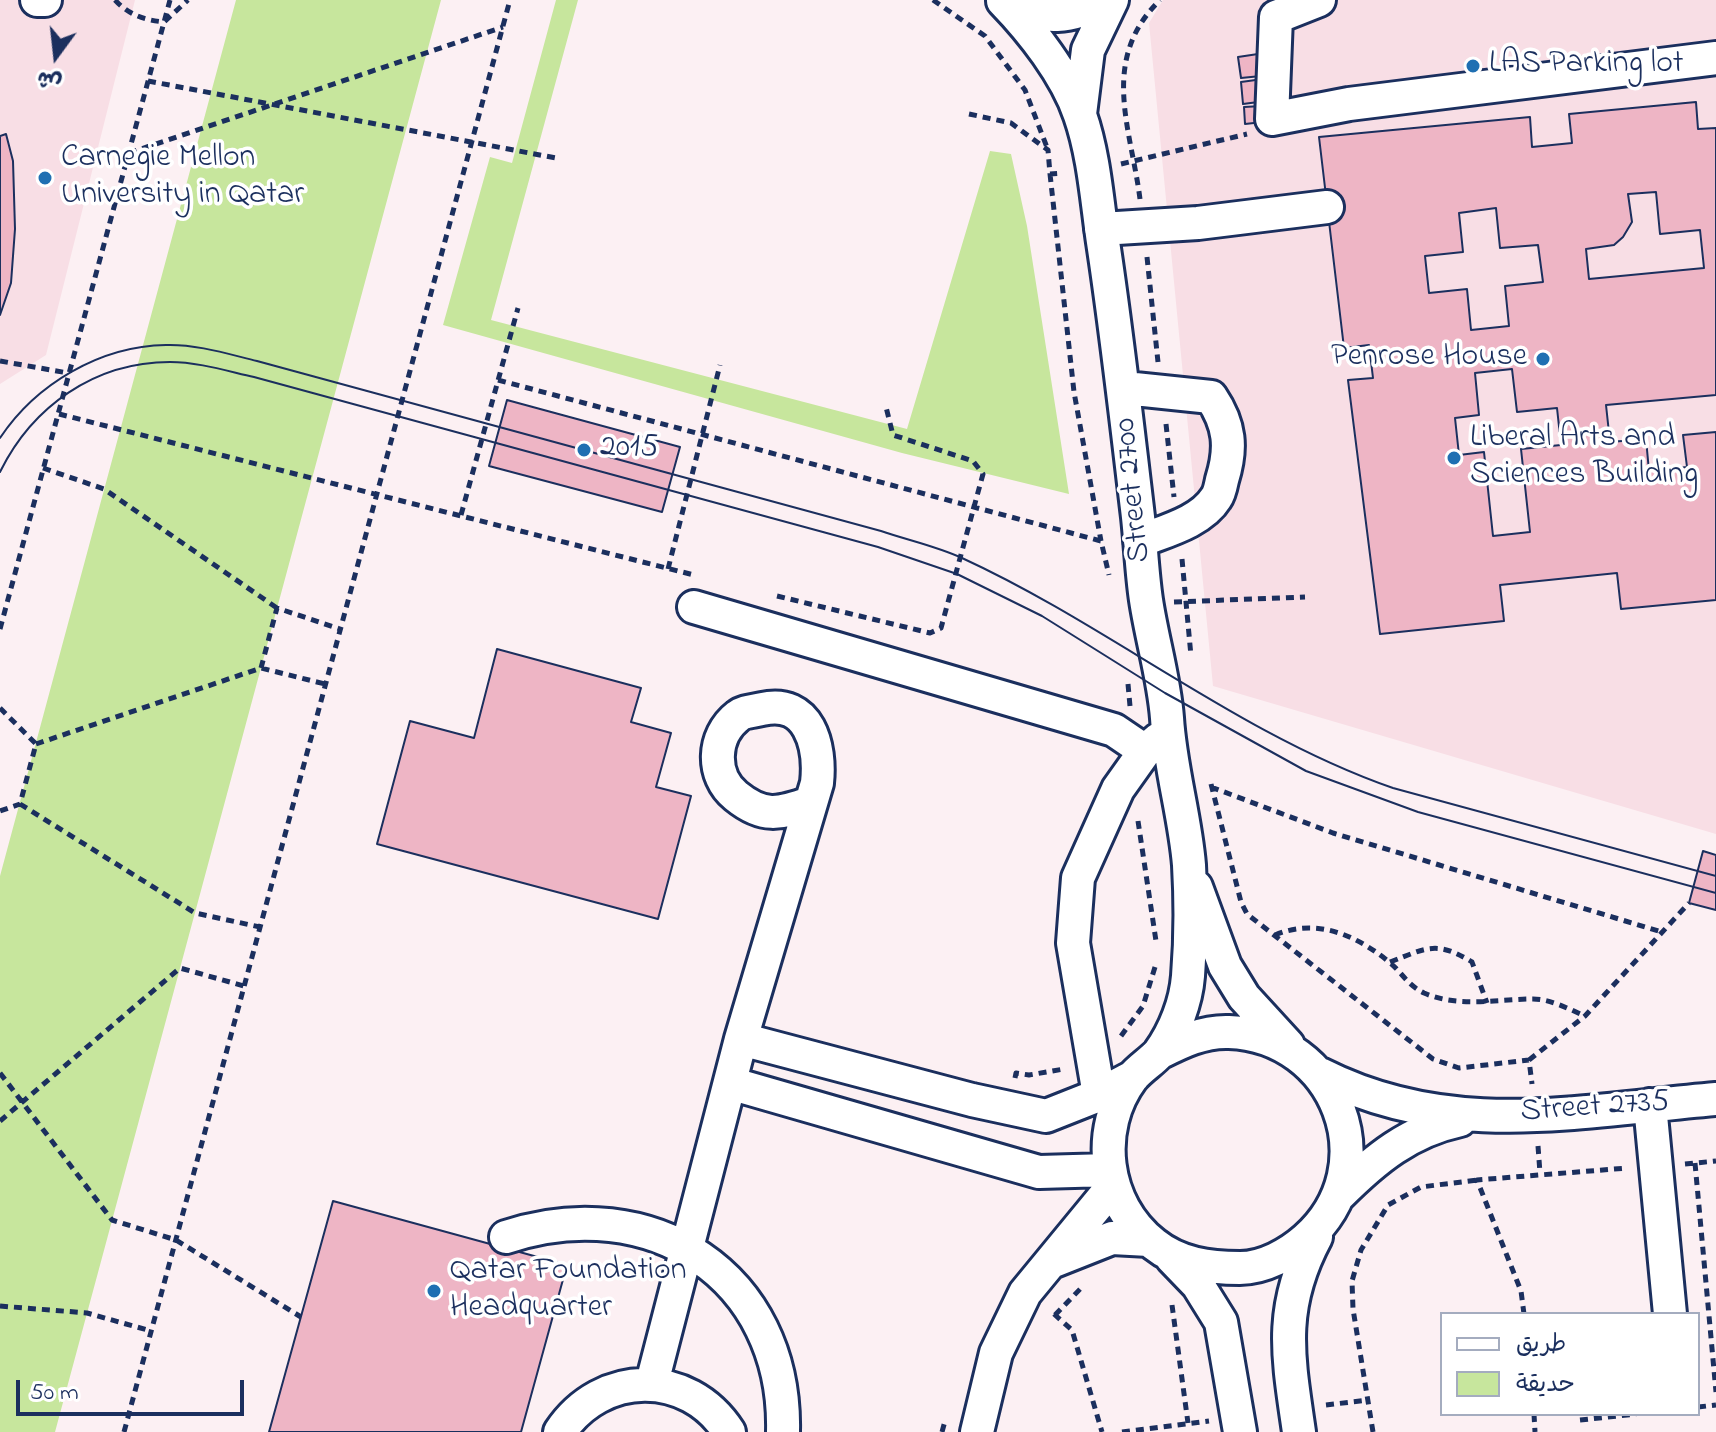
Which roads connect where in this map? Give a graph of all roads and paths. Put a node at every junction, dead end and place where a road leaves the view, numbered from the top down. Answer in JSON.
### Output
{"nodes":[{"id":1,"x":37,"y":0,"type":"edge"},
{"id":2,"x":45,"y":0,"type":"edge"},
{"id":3,"x":115,"y":0,"type":"edge"},
{"id":4,"x":170,"y":0,"type":"edge"},
{"id":5,"x":188,"y":0,"type":"edge"},
{"id":6,"x":510,"y":0,"type":"edge"},
{"id":7,"x":933,"y":0,"type":"edge"},
{"id":8,"x":1002,"y":0,"type":"edge"},
{"id":9,"x":1105,"y":0,"type":"edge"},
{"id":10,"x":1112,"y":0,"type":"edge"},
{"id":11,"x":1319,"y":0,"type":"edge"},
{"id":12,"x":164,"y":22,"type":"junction"},
{"id":13,"x":503,"y":27,"type":"junction"},
{"id":14,"x":1716,"y":58,"type":"edge"},
{"id":15,"x":148,"y":81,"type":"junction"},
{"id":16,"x":265,"y":106,"type":"junction"},
{"id":17,"x":969,"y":114,"type":"dead end"},
{"id":18,"x":1080,"y":114,"type":"junction"},
{"id":19,"x":1272,"y":119,"type":"junction"},
{"id":20,"x":472,"y":142,"type":"junction"},
{"id":21,"x":1048,"y":150,"type":"junction"},
{"id":22,"x":128,"y":153,"type":"junction"},
{"id":23,"x":556,"y":158,"type":"dead end"},
{"id":24,"x":1092,"y":170,"type":"junction"},
{"id":25,"x":1050,"y":174,"type":"junction"},
{"id":26,"x":1327,"y":207,"type":"dead end"},
{"id":27,"x":1101,"y":229,"type":"junction"},
{"id":28,"x":518,"y":308,"type":"dead end"},
{"id":29,"x":0,"y":361,"type":"edge"},
{"id":30,"x":720,"y":365,"type":"dead end"},
{"id":31,"x":68,"y":373,"type":"junction"},
{"id":32,"x":498,"y":380,"type":"junction"},
{"id":33,"x":1125,"y":388,"type":"junction"},
{"id":34,"x":886,"y":407,"type":"dead end"},
{"id":35,"x":59,"y":414,"type":"junction"},
{"id":36,"x":703,"y":434,"type":"junction"},
{"id":37,"x":43,"y":468,"type":"junction"},
{"id":38,"x":377,"y":494,"type":"junction"},
{"id":39,"x":975,"y":507,"type":"junction"},
{"id":40,"x":461,"y":516,"type":"junction"},
{"id":41,"x":1101,"y":541,"type":"junction"},
{"id":42,"x":1140,"y":541,"type":"junction"},
{"id":43,"x":668,"y":569,"type":"junction"},
{"id":44,"x":1110,"y":577,"type":"dead end"},
{"id":45,"x":696,"y":592,"type":"joint"},
{"id":46,"x":776,"y":595,"type":"dead end"},
{"id":47,"x":1305,"y":597,"type":"dead end"},
{"id":48,"x":1147,"y":603,"type":"junction"},
{"id":49,"x":277,"y":608,"type":"junction"},
{"id":50,"x":0,"y":629,"type":"edge"},
{"id":51,"x":340,"y":629,"type":"junction"},
{"id":52,"x":261,"y":668,"type":"junction"},
{"id":53,"x":325,"y":684,"type":"junction"},
{"id":54,"x":0,"y":708,"type":"edge"},
{"id":55,"x":1156,"y":742,"type":"junction"},
{"id":56,"x":36,"y":744,"type":"junction"},
{"id":57,"x":1208,"y":772,"type":"dead end"},
{"id":58,"x":1211,"y":787,"type":"junction"},
{"id":59,"x":1118,"y":789,"type":"junction"},
{"id":60,"x":810,"y":803,"type":"dead end"},
{"id":61,"x":20,"y":804,"type":"junction"},
{"id":62,"x":0,"y":811,"type":"edge"},
{"id":63,"x":1189,"y":865,"type":"junction"},
{"id":64,"x":1689,"y":903,"type":"dead end"},
{"id":65,"x":260,"y":927,"type":"junction"},
{"id":66,"x":1662,"y":932,"type":"junction"},
{"id":67,"x":1275,"y":935,"type":"junction"},
{"id":68,"x":1390,"y":962,"type":"junction"},
{"id":69,"x":244,"y":986,"type":"junction"},
{"id":70,"x":1487,"y":1003,"type":"junction"},
{"id":71,"x":1585,"y":1016,"type":"junction"},
{"id":72,"x":741,"y":1039,"type":"junction"},
{"id":73,"x":1293,"y":1050,"type":"junction"},
{"id":74,"x":1159,"y":1053,"type":"junction"},
{"id":75,"x":1091,"y":1057,"type":"junction"},
{"id":76,"x":1529,"y":1060,"type":"junction"},
{"id":77,"x":0,"y":1073,"type":"edge"},
{"id":78,"x":1320,"y":1074,"type":"junction"},
{"id":79,"x":1133,"y":1077,"type":"junction"},
{"id":80,"x":730,"y":1083,"type":"junction"},
{"id":81,"x":1099,"y":1095,"type":"junction"},
{"id":82,"x":1716,"y":1099,"type":"edge"},
{"id":83,"x":972,"y":1100,"type":"junction"},
{"id":84,"x":21,"y":1101,"type":"junction"},
{"id":85,"x":1650,"y":1105,"type":"junction"},
{"id":86,"x":1007,"y":1108,"type":"junction"},
{"id":87,"x":1536,"y":1115,"type":"junction"},
{"id":88,"x":1475,"y":1117,"type":"junction"},
{"id":89,"x":0,"y":1121,"type":"edge"},
{"id":90,"x":959,"y":1149,"type":"junction"},
{"id":91,"x":1716,"y":1161,"type":"edge"},
{"id":92,"x":1695,"y":1163,"type":"junction"},
{"id":93,"x":1655,"y":1167,"type":"junction"},
{"id":94,"x":1540,"y":1173,"type":"junction"},
{"id":95,"x":1111,"y":1178,"type":"junction"},
{"id":96,"x":1477,"y":1180,"type":"junction"},
{"id":97,"x":1339,"y":1195,"type":"junction"},
{"id":98,"x":1322,"y":1224,"type":"junction"},
{"id":99,"x":506,"y":1237,"type":"dead end"},
{"id":100,"x":176,"y":1240,"type":"junction"},
{"id":101,"x":1158,"y":1247,"type":"junction"},
{"id":102,"x":687,"y":1249,"type":"junction"},
{"id":103,"x":1044,"y":1266,"type":"junction"},
{"id":104,"x":1091,"y":1280,"type":"dead end"},
{"id":105,"x":1025,"y":1293,"type":"junction"},
{"id":106,"x":1169,"y":1299,"type":"dead end"},
{"id":107,"x":0,"y":1306,"type":"edge"},
{"id":108,"x":1524,"y":1312,"type":"edge"},
{"id":109,"x":1670,"y":1312,"type":"edge"},
{"id":110,"x":1055,"y":1315,"type":"junction"},
{"id":111,"x":301,"y":1317,"type":"dead end"},
{"id":112,"x":151,"y":1331,"type":"junction"},
{"id":113,"x":652,"y":1383,"type":"junction"},
{"id":114,"x":1716,"y":1392,"type":"edge"},
{"id":115,"x":1369,"y":1400,"type":"junction"},
{"id":116,"x":1617,"y":1416,"type":"edge"},
{"id":117,"x":1297,"y":1420,"type":"edge"},
{"id":118,"x":1580,"y":1420,"type":"dead end"},
{"id":119,"x":1188,"y":1423,"type":"junction"},
{"id":120,"x":1239,"y":1425,"type":"edge"},
{"id":121,"x":124,"y":1432,"type":"edge"},
{"id":122,"x":560,"y":1432,"type":"edge"},
{"id":123,"x":729,"y":1432,"type":"edge"},
{"id":124,"x":783,"y":1432,"type":"edge"},
{"id":125,"x":977,"y":1432,"type":"edge"},
{"id":126,"x":1102,"y":1432,"type":"edge"},
{"id":127,"x":1122,"y":1432,"type":"edge"},
{"id":128,"x":1373,"y":1432,"type":"edge"}],
"edges":[{"from":1,"to":2,"type":"street"},
{"from":3,"to":12,"type":"path"},
{"from":4,"to":12,"type":"path"},
{"from":5,"to":12,"type":"path"},
{"from":6,"to":13,"type":"path"},
{"from":7,"to":21,"type":"path"},
{"from":8,"to":9,"type":"street"},
{"from":8,"to":18,"type":"street","name":"Street 2700"},
{"from":10,"to":18,"type":"street","name":"Street 2700"},
{"from":11,"to":19,"type":"street"},
{"from":12,"to":15,"type":"path"},
{"from":13,"to":16,"type":"path"},
{"from":13,"to":20,"type":"path"},
{"from":14,"to":19,"type":"street"},
{"from":15,"to":16,"type":"path"},
{"from":15,"to":22,"type":"path"},
{"from":16,"to":20,"type":"path"},
{"from":16,"to":22,"type":"path"},
{"from":17,"to":21,"type":"path"},
{"from":18,"to":24,"type":"street","name":"Street 2700"},
{"from":19,"to":24,"type":"path"},
{"from":20,"to":23,"type":"path"},
{"from":20,"to":38,"type":"path"},
{"from":21,"to":25,"type":"path"},
{"from":22,"to":31,"type":"path"},
{"from":24,"to":25,"type":"path"},
{"from":24,"to":27,"type":"street","name":"Street 2700"},
{"from":25,"to":41,"type":"path"},
{"from":26,"to":27,"type":"street"},
{"from":27,"to":33,"type":"street","name":"Street 2700"},
{"from":28,"to":32,"type":"path"},
{"from":29,"to":31,"type":"path"},
{"from":30,"to":36,"type":"path"},
{"from":31,"to":35,"type":"path"},
{"from":32,"to":36,"type":"path"},
{"from":32,"to":40,"type":"path"},
{"from":33,"to":42,"type":"street","name":"Street 2700"},
{"from":33,"to":42,"type":"street"},
{"from":34,"to":39,"type":"path"},
{"from":35,"to":37,"type":"path"},
{"from":35,"to":38,"type":"path"},
{"from":36,"to":39,"type":"path"},
{"from":36,"to":43,"type":"path"},
{"from":37,"to":49,"type":"path"},
{"from":37,"to":50,"type":"path"},
{"from":38,"to":40,"type":"path"},
{"from":38,"to":51,"type":"path"},
{"from":39,"to":41,"type":"path"},
{"from":39,"to":46,"type":"path"},
{"from":40,"to":43,"type":"path"},
{"from":41,"to":44,"type":"path"},
{"from":42,"to":48,"type":"street","name":"Street 2700"},
{"from":43,"to":45,"type":"path"},
{"from":45,"to":55,"type":"street"},
{"from":47,"to":48,"type":"path"},
{"from":48,"to":55,"type":"street","name":"Street 2700"},
{"from":49,"to":51,"type":"path"},
{"from":49,"to":52,"type":"path"},
{"from":51,"to":53,"type":"path"},
{"from":52,"to":53,"type":"path"},
{"from":52,"to":56,"type":"path"},
{"from":53,"to":65,"type":"path"},
{"from":54,"to":56,"type":"path"},
{"from":55,"to":59,"type":"street"},
{"from":55,"to":63,"type":"street","name":"Street 2700"},
{"from":56,"to":61,"type":"path"},
{"from":57,"to":58,"type":"path"},
{"from":58,"to":66,"type":"path"},
{"from":58,"to":67,"type":"path"},
{"from":59,"to":75,"type":"street"},
{"from":59,"to":75,"type":"path"},
{"from":60,"to":72,"type":"street"},
{"from":61,"to":62,"type":"path"},
{"from":61,"to":65,"type":"path"},
{"from":63,"to":73,"type":"street","name":"Street 2700"},
{"from":63,"to":74,"type":"street","name":"Street 2700"},
{"from":64,"to":66,"type":"path"},
{"from":65,"to":69,"type":"path"},
{"from":66,"to":71,"type":"path"},
{"from":67,"to":68,"type":"path"},
{"from":67,"to":76,"type":"path"},
{"from":68,"to":70,"type":"path"},
{"from":68,"to":70,"type":"path"},
{"from":69,"to":84,"type":"path"},
{"from":69,"to":100,"type":"path"},
{"from":70,"to":71,"type":"path"},
{"from":71,"to":76,"type":"path"},
{"from":72,"to":80,"type":"street"},
{"from":72,"to":83,"type":"street"},
{"from":73,"to":74,"type":"street"},
{"from":73,"to":78,"type":"street"},
{"from":74,"to":79,"type":"street"},
{"from":75,"to":81,"type":"street"},
{"from":75,"to":86,"type":"path"},
{"from":76,"to":87,"type":"path"},
{"from":77,"to":84,"type":"path"},
{"from":78,"to":88,"type":"street","name":"Street 2735"},
{"from":78,"to":97,"type":"street"},
{"from":79,"to":81,"type":"street"},
{"from":79,"to":95,"type":"street"},
{"from":80,"to":90,"type":"street"},
{"from":80,"to":102,"type":"street"},
{"from":81,"to":86,"type":"street"},
{"from":82,"to":85,"type":"street","name":"Street 2735"},
{"from":83,"to":86,"type":"street"},
{"from":83,"to":90,"type":"street"},
{"from":84,"to":89,"type":"path"},
{"from":84,"to":100,"type":"path"},
{"from":85,"to":87,"type":"street","name":"Street 2735"},
{"from":85,"to":93,"type":"street"},
{"from":87,"to":88,"type":"street","name":"Street 2735"},
{"from":87,"to":94,"type":"path"},
{"from":88,"to":97,"type":"street","name":"Street 2735"},
{"from":90,"to":95,"type":"street"},
{"from":91,"to":92,"type":"path"},
{"from":92,"to":93,"type":"path"},
{"from":92,"to":114,"type":"path"},
{"from":93,"to":94,"type":"path"},
{"from":93,"to":109,"type":"street"},
{"from":94,"to":96,"type":"path"},
{"from":95,"to":101,"type":"street"},
{"from":95,"to":103,"type":"street"},
{"from":96,"to":108,"type":"path"},
{"from":96,"to":115,"type":"path"},
{"from":97,"to":98,"type":"street"},
{"from":98,"to":101,"type":"street"},
{"from":98,"to":117,"type":"street"},
{"from":99,"to":102,"type":"street"},
{"from":100,"to":111,"type":"path"},
{"from":100,"to":112,"type":"path"},
{"from":101,"to":103,"type":"street"},
{"from":101,"to":120,"type":"street"},
{"from":102,"to":113,"type":"street"},
{"from":102,"to":124,"type":"street"},
{"from":103,"to":105,"type":"street"},
{"from":104,"to":110,"type":"path"},
{"from":105,"to":110,"type":"path"},
{"from":105,"to":125,"type":"street"},
{"from":106,"to":119,"type":"path"},
{"from":107,"to":112,"type":"path"},
{"from":110,"to":126,"type":"path"},
{"from":112,"to":121,"type":"path"},
{"from":113,"to":122,"type":"street"},
{"from":113,"to":123,"type":"street"},
{"from":115,"to":117,"type":"path"},
{"from":115,"to":128,"type":"path"},
{"from":116,"to":118,"type":"path"},
{"from":119,"to":120,"type":"path"},
{"from":119,"to":127,"type":"path"}]}
